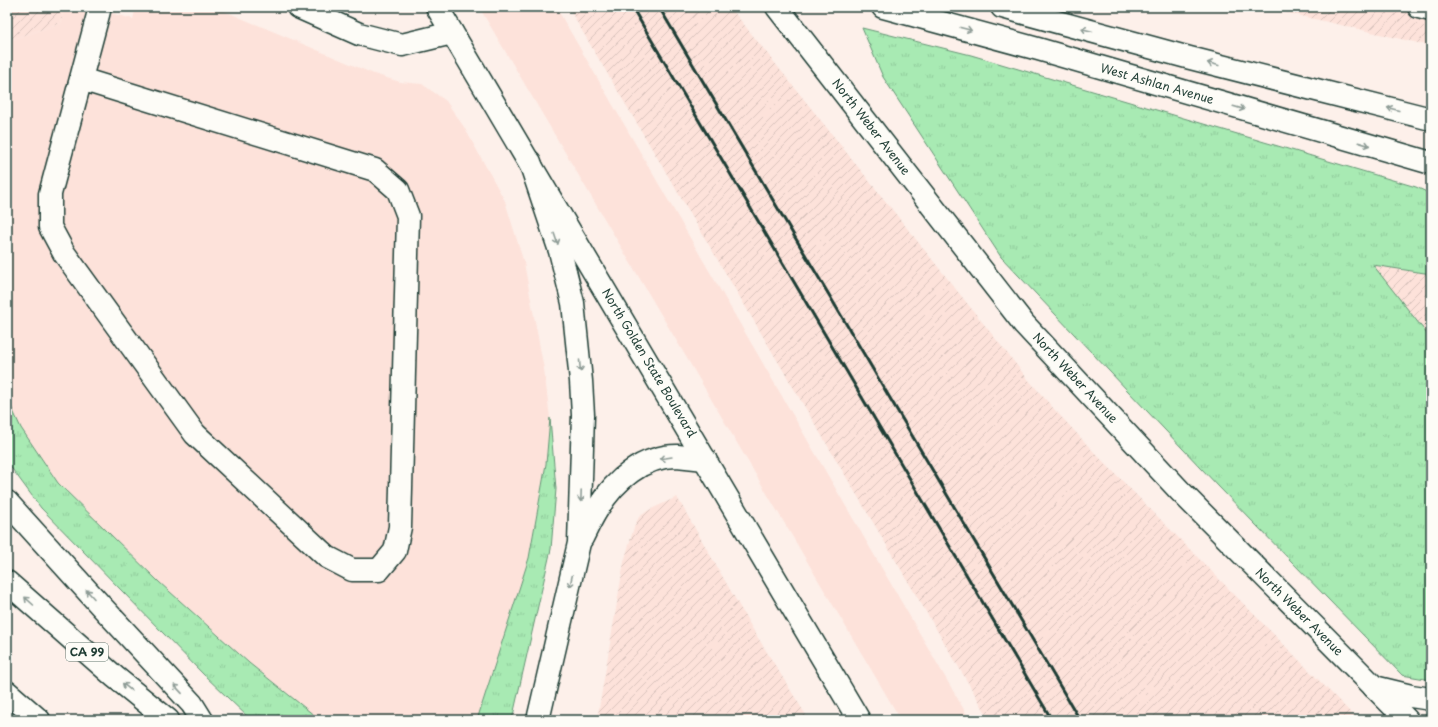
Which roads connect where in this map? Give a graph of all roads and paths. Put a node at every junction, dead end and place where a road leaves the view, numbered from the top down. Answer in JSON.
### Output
{"nodes":[{"id":1,"x":100,"y":7,"type":"edge"},
{"id":2,"x":298,"y":7,"type":"edge"},
{"id":3,"x":437,"y":7,"type":"edge"},
{"id":4,"x":777,"y":7,"type":"edge"},
{"id":5,"x":883,"y":7,"type":"edge"},
{"id":6,"x":1002,"y":7,"type":"edge"},
{"id":7,"x":1419,"y":7,"type":"edge"},
{"id":8,"x":1431,"y":10,"type":"edge"},
{"id":9,"x":452,"y":33,"type":"junction"},
{"id":10,"x":81,"y":80,"type":"junction"},
{"id":11,"x":1431,"y":119,"type":"edge"},
{"id":12,"x":530,"y":162,"type":"junction"},
{"id":13,"x":1431,"y":163,"type":"edge"},
{"id":14,"x":705,"y":459,"type":"junction"},
{"id":15,"x":7,"y":502,"type":"edge"},
{"id":16,"x":580,"y":543,"type":"junction"},
{"id":17,"x":7,"y":582,"type":"edge"},
{"id":18,"x":1372,"y":686,"type":"junction"},
{"id":19,"x":7,"y":692,"type":"edge"},
{"id":20,"x":1431,"y":699,"type":"edge"},
{"id":21,"x":39,"y":720,"type":"edge"},
{"id":22,"x":168,"y":720,"type":"edge"},
{"id":23,"x":202,"y":720,"type":"edge"},
{"id":24,"x":538,"y":720,"type":"edge"},
{"id":25,"x":859,"y":720,"type":"edge"},
{"id":26,"x":1407,"y":720,"type":"edge"}],
"edges":[{"from":1,"to":10,"type":"main road"},
{"from":2,"to":9,"type":"main road"},
{"from":3,"to":9,"type":"main road","name":"North Golden State Boulevard"},
{"from":4,"to":18,"type":"main road","name":"North Weber Avenue"},
{"from":5,"to":13,"type":"main road","name":"West Ashlan Avenue","one_way":true},
{"from":11,"to":6,"type":"main road","one_way":true},
{"from":7,"to":8,"type":"main road"},
{"from":9,"to":12,"type":"main road","name":"North Golden State Boulevard"},
{"from":10,"to":10,"type":"main road"},
{"from":12,"to":14,"type":"main road","name":"North Golden State Boulevard"},
{"from":12,"to":16,"type":"main road","one_way":true},
{"from":14,"to":16,"type":"main road","one_way":true},
{"from":14,"to":25,"type":"main road","name":"North Golden State Boulevard"},
{"from":23,"to":15,"type":"main road","one_way":true},
{"from":16,"to":24,"type":"main road","one_way":true},
{"from":22,"to":17,"type":"main road","number":"CA 99","one_way":true},
{"from":18,"to":20,"type":"main road"},
{"from":18,"to":26,"type":"main road","name":"North Weber Avenue"},
{"from":19,"to":21,"type":"main road"}]}
